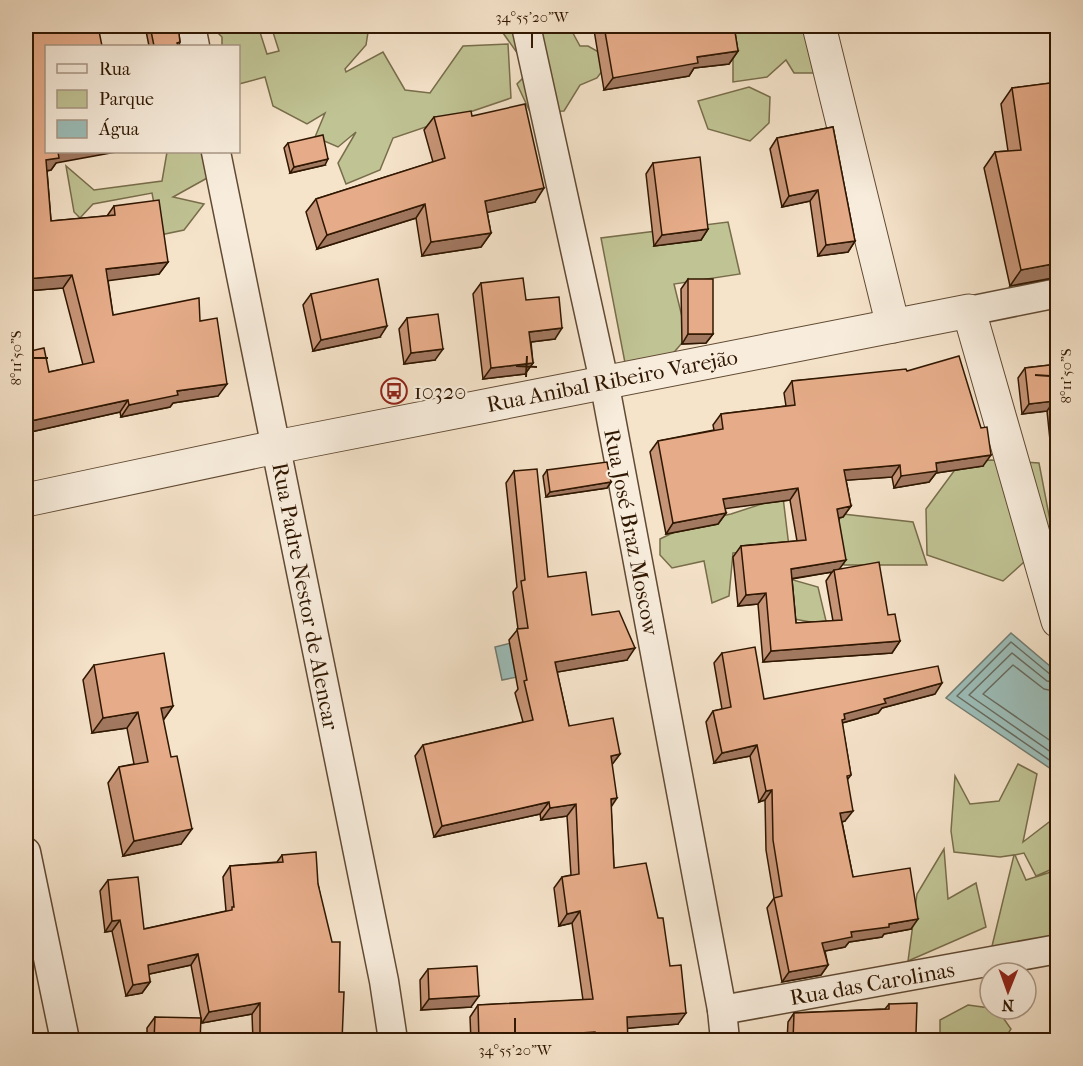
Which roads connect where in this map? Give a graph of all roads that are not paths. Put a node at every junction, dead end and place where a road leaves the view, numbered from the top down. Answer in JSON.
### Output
{"nodes":[{"id":1,"x":191,"y":26,"type":"edge"},
{"id":2,"x":526,"y":26,"type":"edge"},
{"id":3,"x":819,"y":26,"type":"edge"},
{"id":4,"x":195,"y":45,"type":"edge"},
{"id":5,"x":216,"y":153,"type":"edge"},
{"id":6,"x":1058,"y":293,"type":"edge"},
{"id":7,"x":969,"y":311,"type":"junction"},
{"id":8,"x":893,"y":326,"type":"junction"},
{"id":9,"x":604,"y":381,"type":"junction"},
{"id":10,"x":276,"y":447,"type":"junction"},
{"id":11,"x":26,"y":500,"type":"edge"},
{"id":12,"x":1058,"y":621,"type":"edge"},
{"id":13,"x":26,"y":852,"type":"edge"},
{"id":14,"x":1058,"y":948,"type":"edge"},
{"id":15,"x":722,"y":1010,"type":"junction"},
{"id":16,"x":65,"y":1041,"type":"edge"},
{"id":17,"x":393,"y":1041,"type":"edge"},
{"id":18,"x":725,"y":1041,"type":"edge"}],
"edges":[{"from":1,"to":4,"type":"street"},
{"from":2,"to":9,"type":"street","name":"Rua José Braz Moscow"},
{"from":3,"to":8,"type":"street"},
{"from":5,"to":10,"type":"street","name":"Rua Padre Nestor de Alencar"},
{"from":6,"to":7,"type":"street","name":"Rua Anibal Ribeiro Varejão"},
{"from":7,"to":8,"type":"street","name":"Rua Anibal Ribeiro Varejão"},
{"from":7,"to":12,"type":"street"},
{"from":8,"to":9,"type":"street","name":"Rua Anibal Ribeiro Varejão"},
{"from":9,"to":10,"type":"street","name":"Rua Anibal Ribeiro Varejão"},
{"from":9,"to":15,"type":"street","name":"Rua José Braz Moscow"},
{"from":10,"to":11,"type":"street","name":"Rua Anibal Ribeiro Varejão"},
{"from":10,"to":17,"type":"street","name":"Rua Padre Nestor de Alencar"},
{"from":13,"to":16,"type":"street"},
{"from":14,"to":15,"type":"street","name":"Rua das Carolinas"},
{"from":15,"to":18,"type":"street","name":"Rua José Braz Moscow"}]}
